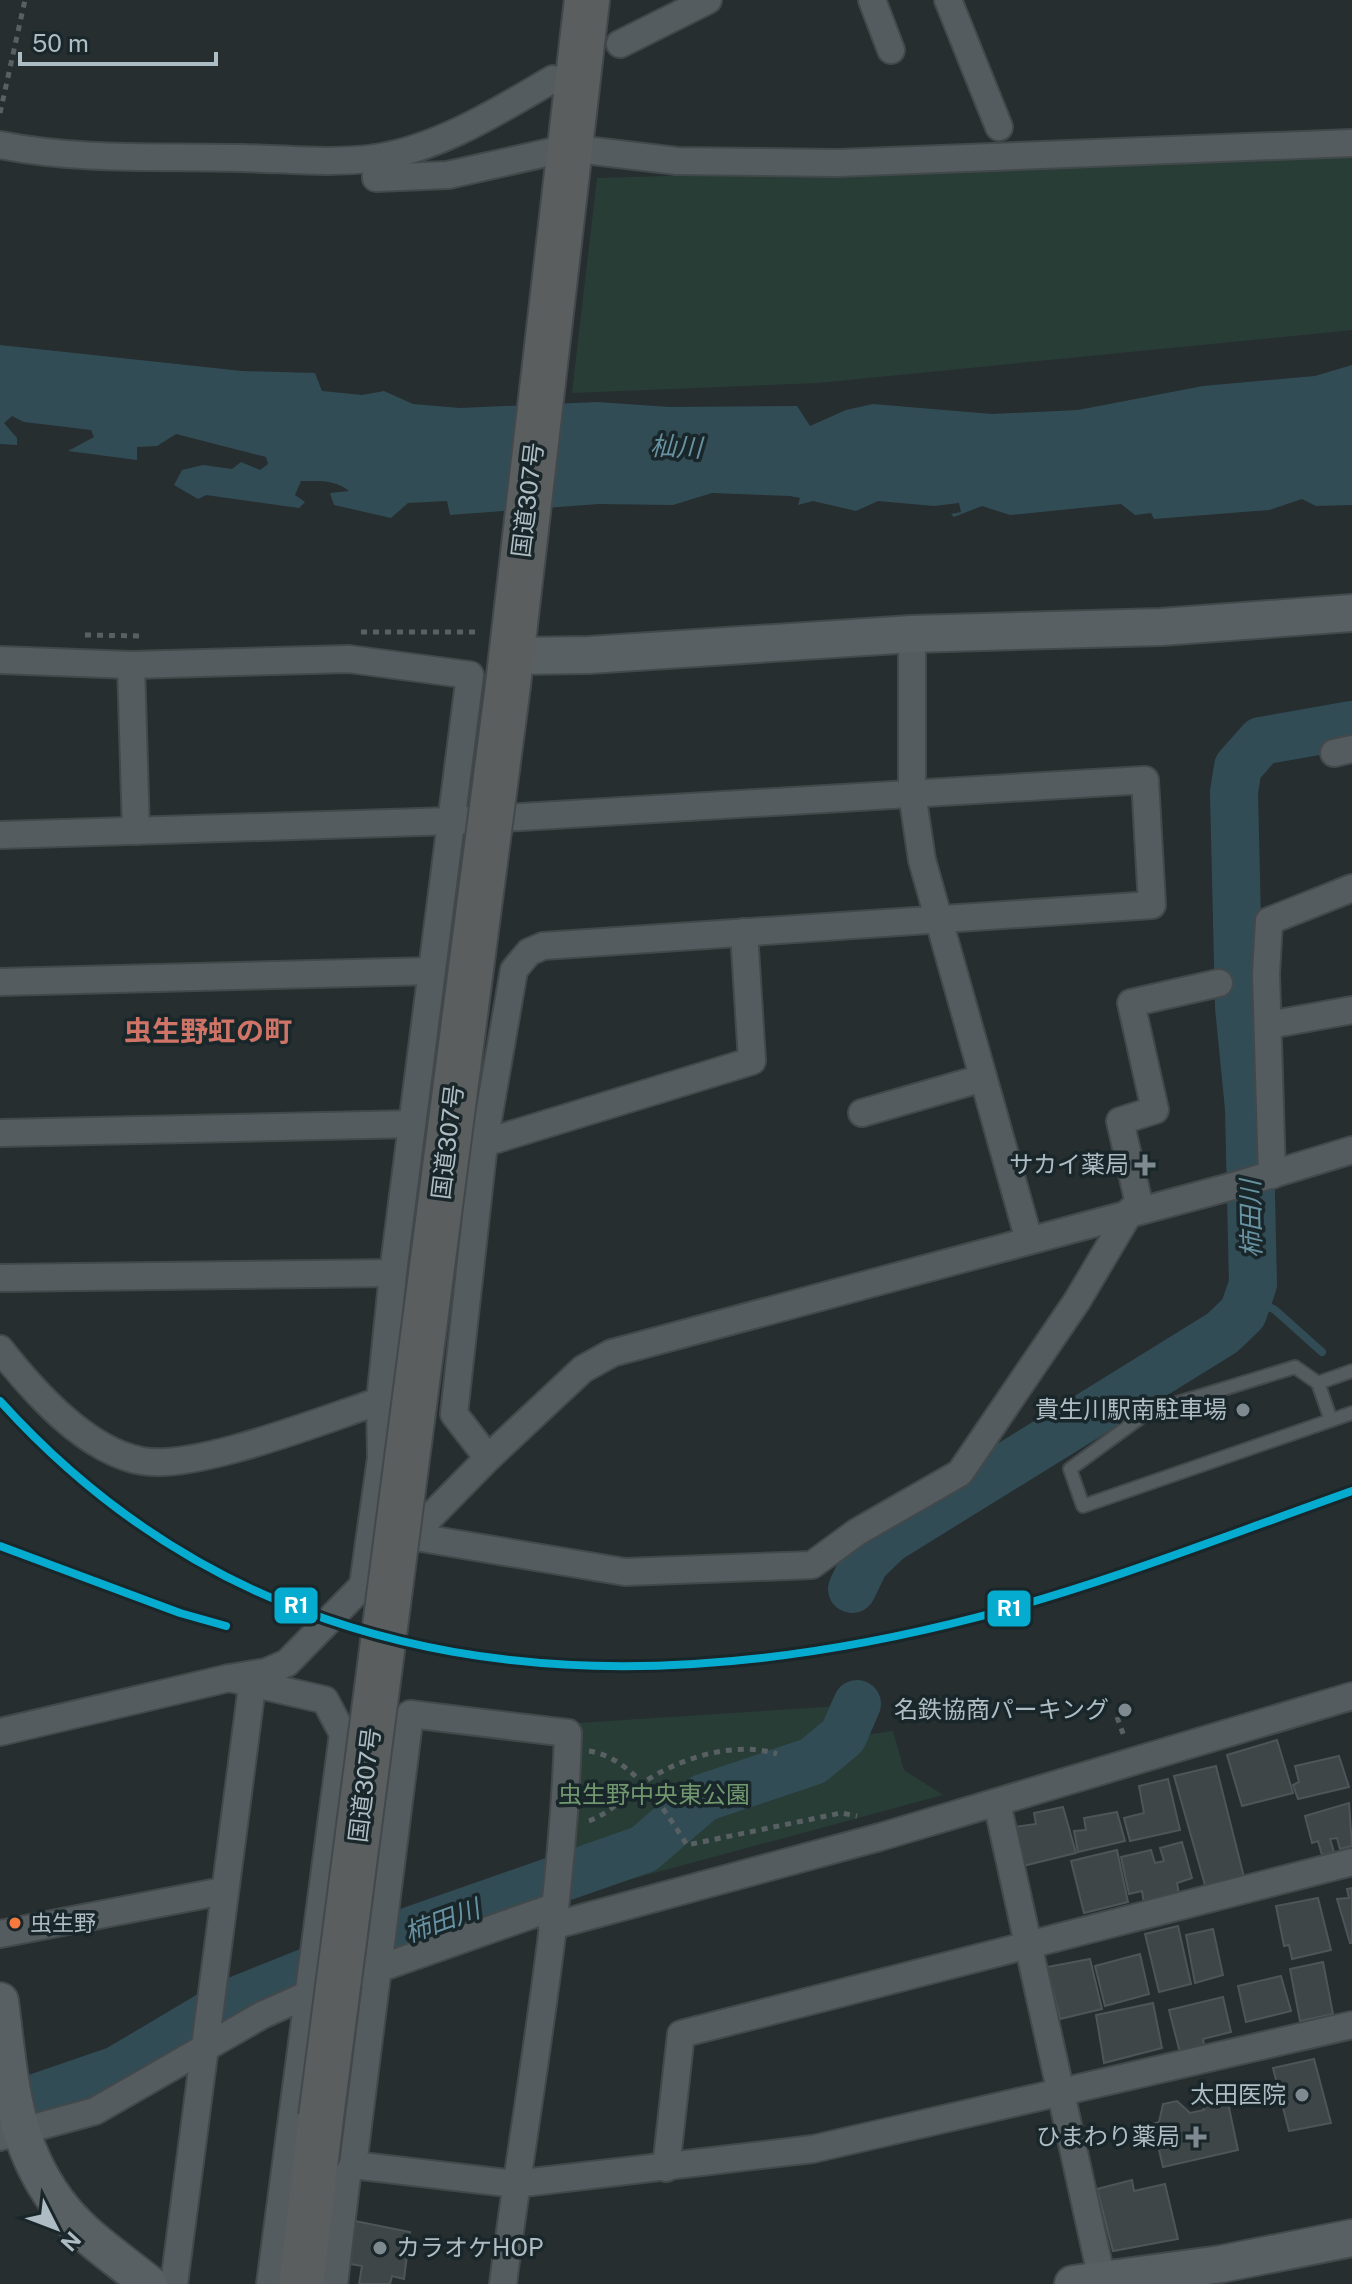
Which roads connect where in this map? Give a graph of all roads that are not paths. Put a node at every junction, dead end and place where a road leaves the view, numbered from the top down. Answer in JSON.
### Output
{"nodes":[{"id":1,"x":587,"y":0,"type":"edge"},
{"id":2,"x":708,"y":0,"type":"edge"},
{"id":3,"x":872,"y":0,"type":"edge"},
{"id":4,"x":948,"y":0,"type":"edge"},
{"id":5,"x":620,"y":44,"type":"dead end"},
{"id":6,"x":891,"y":50,"type":"dead end"},
{"id":7,"x":553,"y":79,"type":"dead end"},
{"id":8,"x":999,"y":127,"type":"dead end"},
{"id":9,"x":1352,"y":143,"type":"edge"},
{"id":10,"x":0,"y":145,"type":"edge"},
{"id":11,"x":376,"y":158,"type":"junction"},
{"id":12,"x":567,"y":162,"type":"junction"},
{"id":13,"x":1352,"y":613,"type":"edge"},
{"id":14,"x":912,"y":634,"type":"junction"},
{"id":15,"x":512,"y":652,"type":"junction"},
{"id":16,"x":0,"y":660,"type":"edge"},
{"id":17,"x":131,"y":665,"type":"junction"},
{"id":18,"x":912,"y":793,"type":"junction"},
{"id":19,"x":452,"y":821,"type":"junction"},
{"id":20,"x":136,"y":831,"type":"junction"},
{"id":21,"x":0,"y":835,"type":"edge"},
{"id":22,"x":1352,"y":888,"type":"edge"},
{"id":23,"x":938,"y":921,"type":"junction"},
{"id":24,"x":744,"y":932,"type":"junction"},
{"id":25,"x":432,"y":971,"type":"junction"},
{"id":26,"x":0,"y":982,"type":"edge"},
{"id":27,"x":1219,"y":983,"type":"dead end"},
{"id":28,"x":1352,"y":1010,"type":"edge"},
{"id":29,"x":1269,"y":1025,"type":"junction"},
{"id":30,"x":983,"y":1078,"type":"junction"},
{"id":31,"x":862,"y":1113,"type":"dead end"},
{"id":32,"x":412,"y":1124,"type":"junction"},
{"id":33,"x":0,"y":1133,"type":"edge"},
{"id":34,"x":484,"y":1143,"type":"junction"},
{"id":35,"x":1352,"y":1150,"type":"edge"},
{"id":36,"x":1255,"y":1179,"type":"junction"},
{"id":37,"x":1136,"y":1209,"type":"junction"},
{"id":38,"x":1029,"y":1240,"type":"junction"},
{"id":39,"x":393,"y":1273,"type":"junction"},
{"id":40,"x":0,"y":1278,"type":"edge"},
{"id":41,"x":0,"y":1349,"type":"edge"},
{"id":42,"x":1352,"y":1371,"type":"edge"},
{"id":43,"x":1318,"y":1383,"type":"junction"},
{"id":44,"x":380,"y":1401,"type":"junction"},
{"id":45,"x":1352,"y":1413,"type":"edge"},
{"id":46,"x":454,"y":1414,"type":"junction"},
{"id":47,"x":1331,"y":1420,"type":"junction"},
{"id":48,"x":488,"y":1458,"type":"junction"},
{"id":49,"x":410,"y":1536,"type":"junction"},
{"id":50,"x":363,"y":1585,"type":"junction"},
{"id":51,"x":241,"y":1682,"type":"junction"},
{"id":52,"x":1352,"y":1696,"type":"edge"},
{"id":53,"x":0,"y":1732,"type":"edge"},
{"id":54,"x":997,"y":1803,"type":"junction"},
{"id":55,"x":1352,"y":1862,"type":"edge"},
{"id":56,"x":223,"y":1891,"type":"junction"},
{"id":57,"x":553,"y":1913,"type":"junction"},
{"id":58,"x":0,"y":1934,"type":"edge"},
{"id":59,"x":1028,"y":1946,"type":"junction"},
{"id":60,"x":379,"y":1968,"type":"junction"},
{"id":61,"x":308,"y":1990,"type":"junction"},
{"id":62,"x":0,"y":2001,"type":"edge"},
{"id":63,"x":1352,"y":2025,"type":"edge"},
{"id":64,"x":205,"y":2042,"type":"junction"},
{"id":65,"x":1062,"y":2094,"type":"junction"},
{"id":66,"x":12,"y":2121,"type":"edge"},
{"id":67,"x":353,"y":2165,"type":"junction"},
{"id":68,"x":666,"y":2168,"type":"junction"},
{"id":69,"x":515,"y":2184,"type":"junction"},
{"id":70,"x":1352,"y":2238,"type":"edge"},
{"id":71,"x":1092,"y":2283,"type":"edge"},
{"id":72,"x":149,"y":2284,"type":"edge"},
{"id":73,"x":174,"y":2284,"type":"edge"},
{"id":74,"x":270,"y":2284,"type":"edge"},
{"id":75,"x":301,"y":2284,"type":"edge"},
{"id":76,"x":334,"y":2284,"type":"edge"},
{"id":77,"x":503,"y":2284,"type":"edge"}],
"edges":[{"from":1,"to":12,"type":"highway","name":"国道307号"},
{"from":2,"to":5,"type":"street"},
{"from":3,"to":6,"type":"street"},
{"from":4,"to":8,"type":"street"},
{"from":7,"to":11,"type":"street"},
{"from":9,"to":12,"type":"street"},
{"from":10,"to":11,"type":"street"},
{"from":11,"to":12,"type":"street"},
{"from":12,"to":15,"type":"highway","name":"国道307号"},
{"from":13,"to":14,"type":"street"},
{"from":14,"to":15,"type":"street"},
{"from":14,"to":18,"type":"street"},
{"from":15,"to":75,"type":"highway","name":"国道307号","bridge":true},
{"from":16,"to":17,"type":"street"},
{"from":17,"to":19,"type":"street"},
{"from":17,"to":20,"type":"street"},
{"from":18,"to":19,"type":"street"},
{"from":18,"to":23,"type":"street"},
{"from":18,"to":23,"type":"street"},
{"from":19,"to":20,"type":"street"},
{"from":19,"to":25,"type":"street"},
{"from":20,"to":21,"type":"street"},
{"from":22,"to":29,"type":"street"},
{"from":23,"to":24,"type":"street"},
{"from":23,"to":30,"type":"street"},
{"from":24,"to":34,"type":"street"},
{"from":24,"to":34,"type":"street"},
{"from":25,"to":26,"type":"street"},
{"from":25,"to":32,"type":"street"},
{"from":27,"to":37,"type":"street"},
{"from":28,"to":29,"type":"street"},
{"from":29,"to":36,"type":"street"},
{"from":30,"to":31,"type":"street"},
{"from":30,"to":38,"type":"street"},
{"from":32,"to":33,"type":"street"},
{"from":32,"to":39,"type":"street"},
{"from":34,"to":46,"type":"street"},
{"from":35,"to":36,"type":"street"},
{"from":36,"to":37,"type":"street"},
{"from":37,"to":38,"type":"street"},
{"from":37,"to":49,"type":"street"},
{"from":38,"to":48,"type":"street"},
{"from":39,"to":40,"type":"street"},
{"from":39,"to":44,"type":"street"},
{"from":41,"to":44,"type":"street"},
{"from":42,"to":43,"type":"lane"},
{"from":43,"to":47,"type":"lane"},
{"from":43,"to":47,"type":"lane"},
{"from":44,"to":46,"type":"street"},
{"from":44,"to":50,"type":"street"},
{"from":45,"to":47,"type":"lane"},
{"from":46,"to":48,"type":"street"},
{"from":48,"to":49,"type":"street"},
{"from":49,"to":50,"type":"street"},
{"from":50,"to":51,"type":"street"},
{"from":51,"to":53,"type":"street"},
{"from":51,"to":56,"type":"street"},
{"from":51,"to":61,"type":"street"},
{"from":52,"to":54,"type":"street"},
{"from":54,"to":57,"type":"street"},
{"from":54,"to":59,"type":"street"},
{"from":55,"to":59,"type":"street"},
{"from":56,"to":58,"type":"street"},
{"from":56,"to":64,"type":"street"},
{"from":57,"to":60,"type":"street"},
{"from":57,"to":60,"type":"street"},
{"from":57,"to":69,"type":"street"},
{"from":59,"to":65,"type":"street"},
{"from":59,"to":68,"type":"street"},
{"from":60,"to":61,"type":"street"},
{"from":60,"to":67,"type":"street"},
{"from":61,"to":64,"type":"street"},
{"from":61,"to":74,"type":"street"},
{"from":62,"to":66,"type":"street"},
{"from":63,"to":65,"type":"street"},
{"from":64,"to":66,"type":"street"},
{"from":64,"to":73,"type":"street"},
{"from":65,"to":68,"type":"street"},
{"from":65,"to":71,"type":"street"},
{"from":66,"to":72,"type":"street"},
{"from":67,"to":69,"type":"street"},
{"from":67,"to":76,"type":"street"},
{"from":68,"to":69,"type":"street"},
{"from":69,"to":77,"type":"street"},
{"from":70,"to":71,"type":"street"}]}
